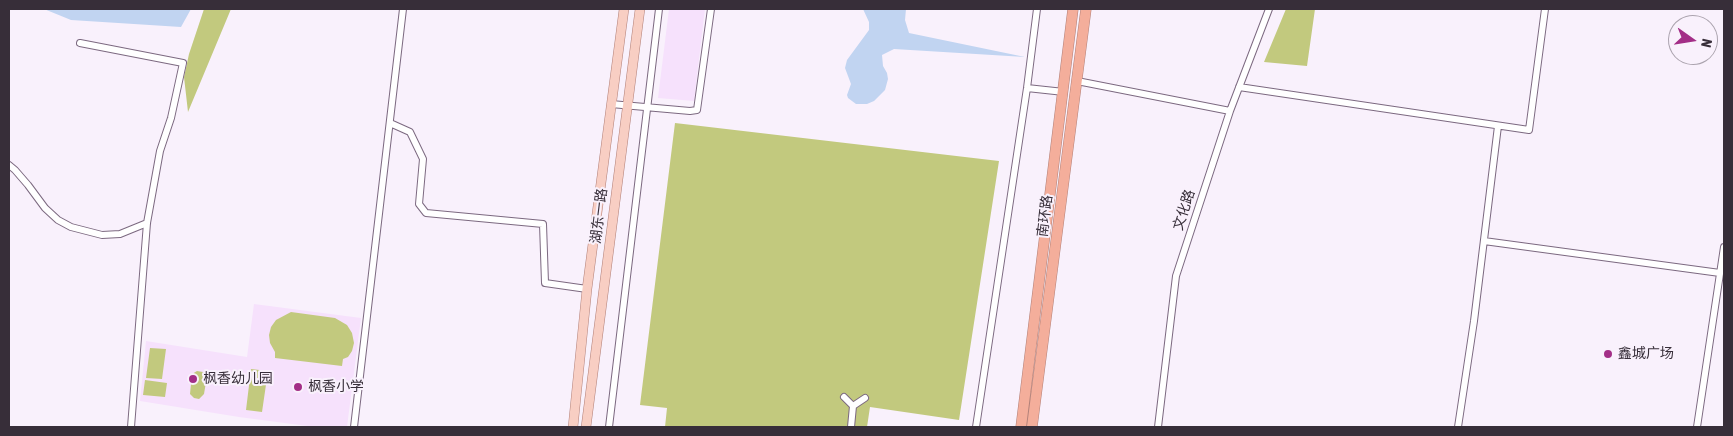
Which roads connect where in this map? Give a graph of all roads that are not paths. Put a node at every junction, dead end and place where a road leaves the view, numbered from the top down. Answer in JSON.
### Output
{"nodes":[{"id":1,"x":403,"y":9,"type":"edge"},
{"id":2,"x":624,"y":9,"type":"edge"},
{"id":3,"x":640,"y":9,"type":"edge"},
{"id":4,"x":659,"y":9,"type":"edge"},
{"id":5,"x":711,"y":9,"type":"edge"},
{"id":6,"x":1037,"y":9,"type":"edge"},
{"id":7,"x":1073,"y":9,"type":"edge"},
{"id":8,"x":1086,"y":9,"type":"edge"},
{"id":9,"x":1270,"y":9,"type":"edge"},
{"id":10,"x":1546,"y":9,"type":"edge"},
{"id":11,"x":80,"y":43,"type":"dead end"},
{"id":12,"x":1076,"y":80,"type":"junction"},
{"id":13,"x":1239,"y":87,"type":"junction"},
{"id":14,"x":1027,"y":88,"type":"junction"},
{"id":15,"x":1064,"y":92,"type":"junction"},
{"id":16,"x":612,"y":104,"type":"junction"},
{"id":17,"x":627,"y":105,"type":"junction"},
{"id":18,"x":647,"y":107,"type":"junction"},
{"id":19,"x":1230,"y":111,"type":"junction"},
{"id":20,"x":390,"y":123,"type":"junction"},
{"id":21,"x":1498,"y":126,"type":"junction"},
{"id":22,"x":9,"y":165,"type":"edge"},
{"id":23,"x":148,"y":223,"type":"junction"},
{"id":24,"x":1484,"y":241,"type":"junction"},
{"id":25,"x":1724,"y":246,"type":"edge"},
{"id":26,"x":1720,"y":274,"type":"junction"},
{"id":27,"x":587,"y":289,"type":"junction"},
{"id":28,"x":844,"y":397,"type":"dead end"},
{"id":29,"x":865,"y":398,"type":"dead end"},
{"id":30,"x":853,"y":406,"type":"junction"},
{"id":31,"x":131,"y":427,"type":"edge"},
{"id":32,"x":354,"y":427,"type":"edge"},
{"id":33,"x":573,"y":427,"type":"edge"},
{"id":34,"x":586,"y":427,"type":"edge"},
{"id":35,"x":609,"y":427,"type":"edge"},
{"id":36,"x":851,"y":427,"type":"edge"},
{"id":37,"x":976,"y":427,"type":"edge"},
{"id":38,"x":1021,"y":427,"type":"edge"},
{"id":39,"x":1032,"y":427,"type":"edge"},
{"id":40,"x":1158,"y":427,"type":"edge"},
{"id":41,"x":1458,"y":427,"type":"edge"},
{"id":42,"x":1697,"y":427,"type":"edge"}],
"edges":[{"from":1,"to":20,"type":"street"},
{"from":2,"to":16,"type":"main road","name":"湖东一路"},
{"from":3,"to":17,"type":"main road","name":"湖东一路"},
{"from":4,"to":18,"type":"street"},
{"from":5,"to":18,"type":"street"},
{"from":6,"to":14,"type":"street"},
{"from":7,"to":15,"type":"highway","name":"南环路"},
{"from":8,"to":12,"type":"highway","name":"南环路"},
{"from":9,"to":13,"type":"street","name":"文化路"},
{"from":10,"to":21,"type":"street"},
{"from":11,"to":23,"type":"street"},
{"from":12,"to":19,"type":"street"},
{"from":12,"to":39,"type":"highway","name":"南环路"},
{"from":13,"to":19,"type":"street","name":"文化路"},
{"from":13,"to":21,"type":"street"},
{"from":14,"to":15,"type":"street"},
{"from":14,"to":37,"type":"street"},
{"from":15,"to":38,"type":"highway","name":"南环路"},
{"from":16,"to":17,"type":"street"},
{"from":16,"to":27,"type":"main road","name":"湖东一路"},
{"from":17,"to":18,"type":"street"},
{"from":17,"to":34,"type":"main road","name":"湖东一路"},
{"from":18,"to":35,"type":"street"},
{"from":19,"to":40,"type":"street","name":"文化路"},
{"from":20,"to":27,"type":"street"},
{"from":20,"to":32,"type":"street"},
{"from":21,"to":24,"type":"street"},
{"from":22,"to":23,"type":"street"},
{"from":23,"to":31,"type":"street"},
{"from":24,"to":26,"type":"street"},
{"from":24,"to":41,"type":"street"},
{"from":25,"to":26,"type":"street"},
{"from":26,"to":42,"type":"street"},
{"from":27,"to":33,"type":"main road","name":"湖东一路"},
{"from":28,"to":30,"type":"street"},
{"from":29,"to":30,"type":"street"},
{"from":30,"to":36,"type":"street"}]}
